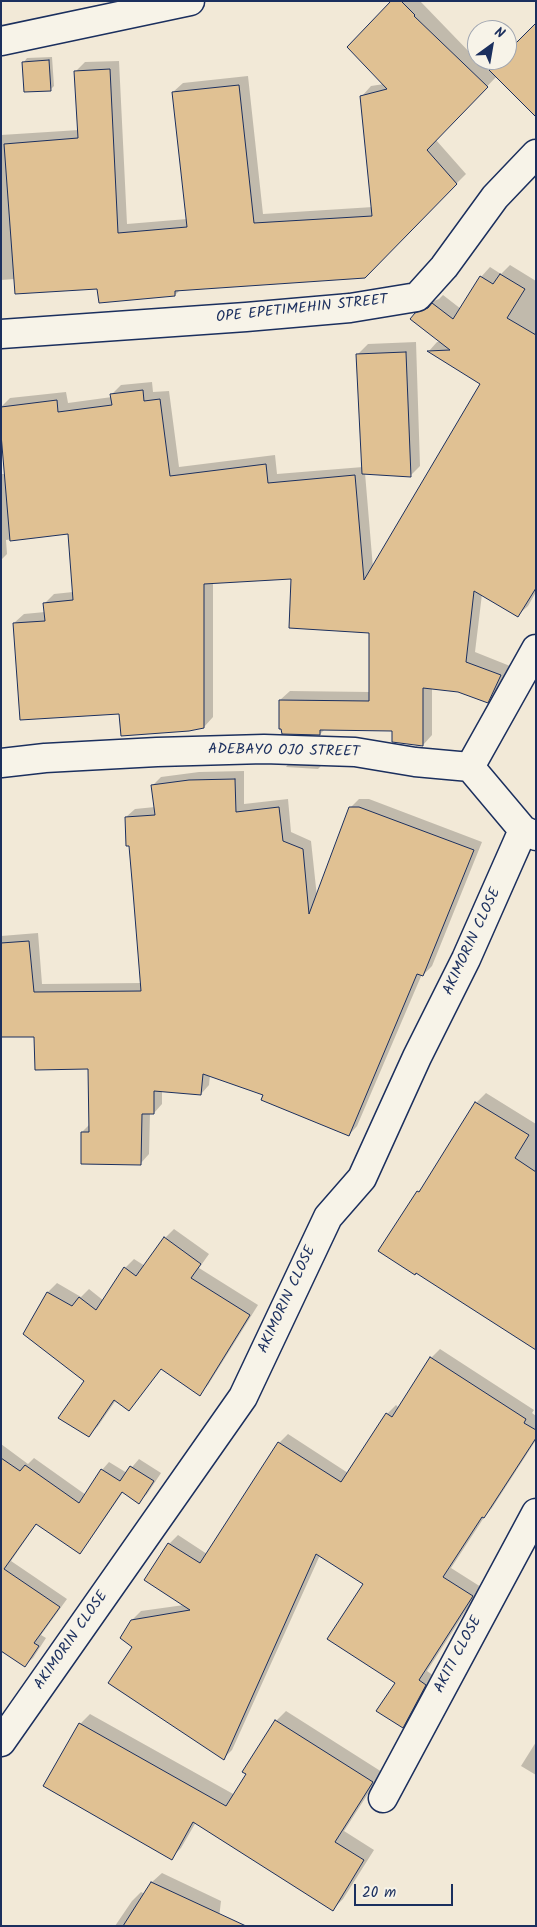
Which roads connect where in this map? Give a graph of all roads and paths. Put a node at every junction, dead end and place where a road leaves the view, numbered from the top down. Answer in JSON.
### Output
{"nodes":[{"id":1,"x":190,"y":1,"type":"edge"},
{"id":2,"x":1,"y":41,"type":"edge"},
{"id":3,"x":536,"y":154,"type":"edge"},
{"id":4,"x":1,"y":334,"type":"edge"},
{"id":5,"x":536,"y":648,"type":"edge"},
{"id":6,"x":1,"y":762,"type":"edge"},
{"id":7,"x":470,"y":767,"type":"junction"},
{"id":8,"x":529,"y":833,"type":"edge"},
{"id":9,"x":536,"y":1513,"type":"edge"},
{"id":10,"x":1,"y":1742,"type":"edge"},
{"id":11,"x":383,"y":1798,"type":"dead end"}],
"edges":[{"from":1,"to":2,"type":"street"},
{"from":3,"to":4,"type":"street","name":"OPE EPETIMEHIN STREET"},
{"from":5,"to":7,"type":"street"},
{"from":6,"to":7,"type":"street","name":"ADEBAYO OJO STREET"},
{"from":7,"to":8,"type":"street"},
{"from":8,"to":10,"type":"street","name":"AKIMORIN CLOSE"},
{"from":9,"to":11,"type":"street","name":"AKITI CLOSE"}]}
